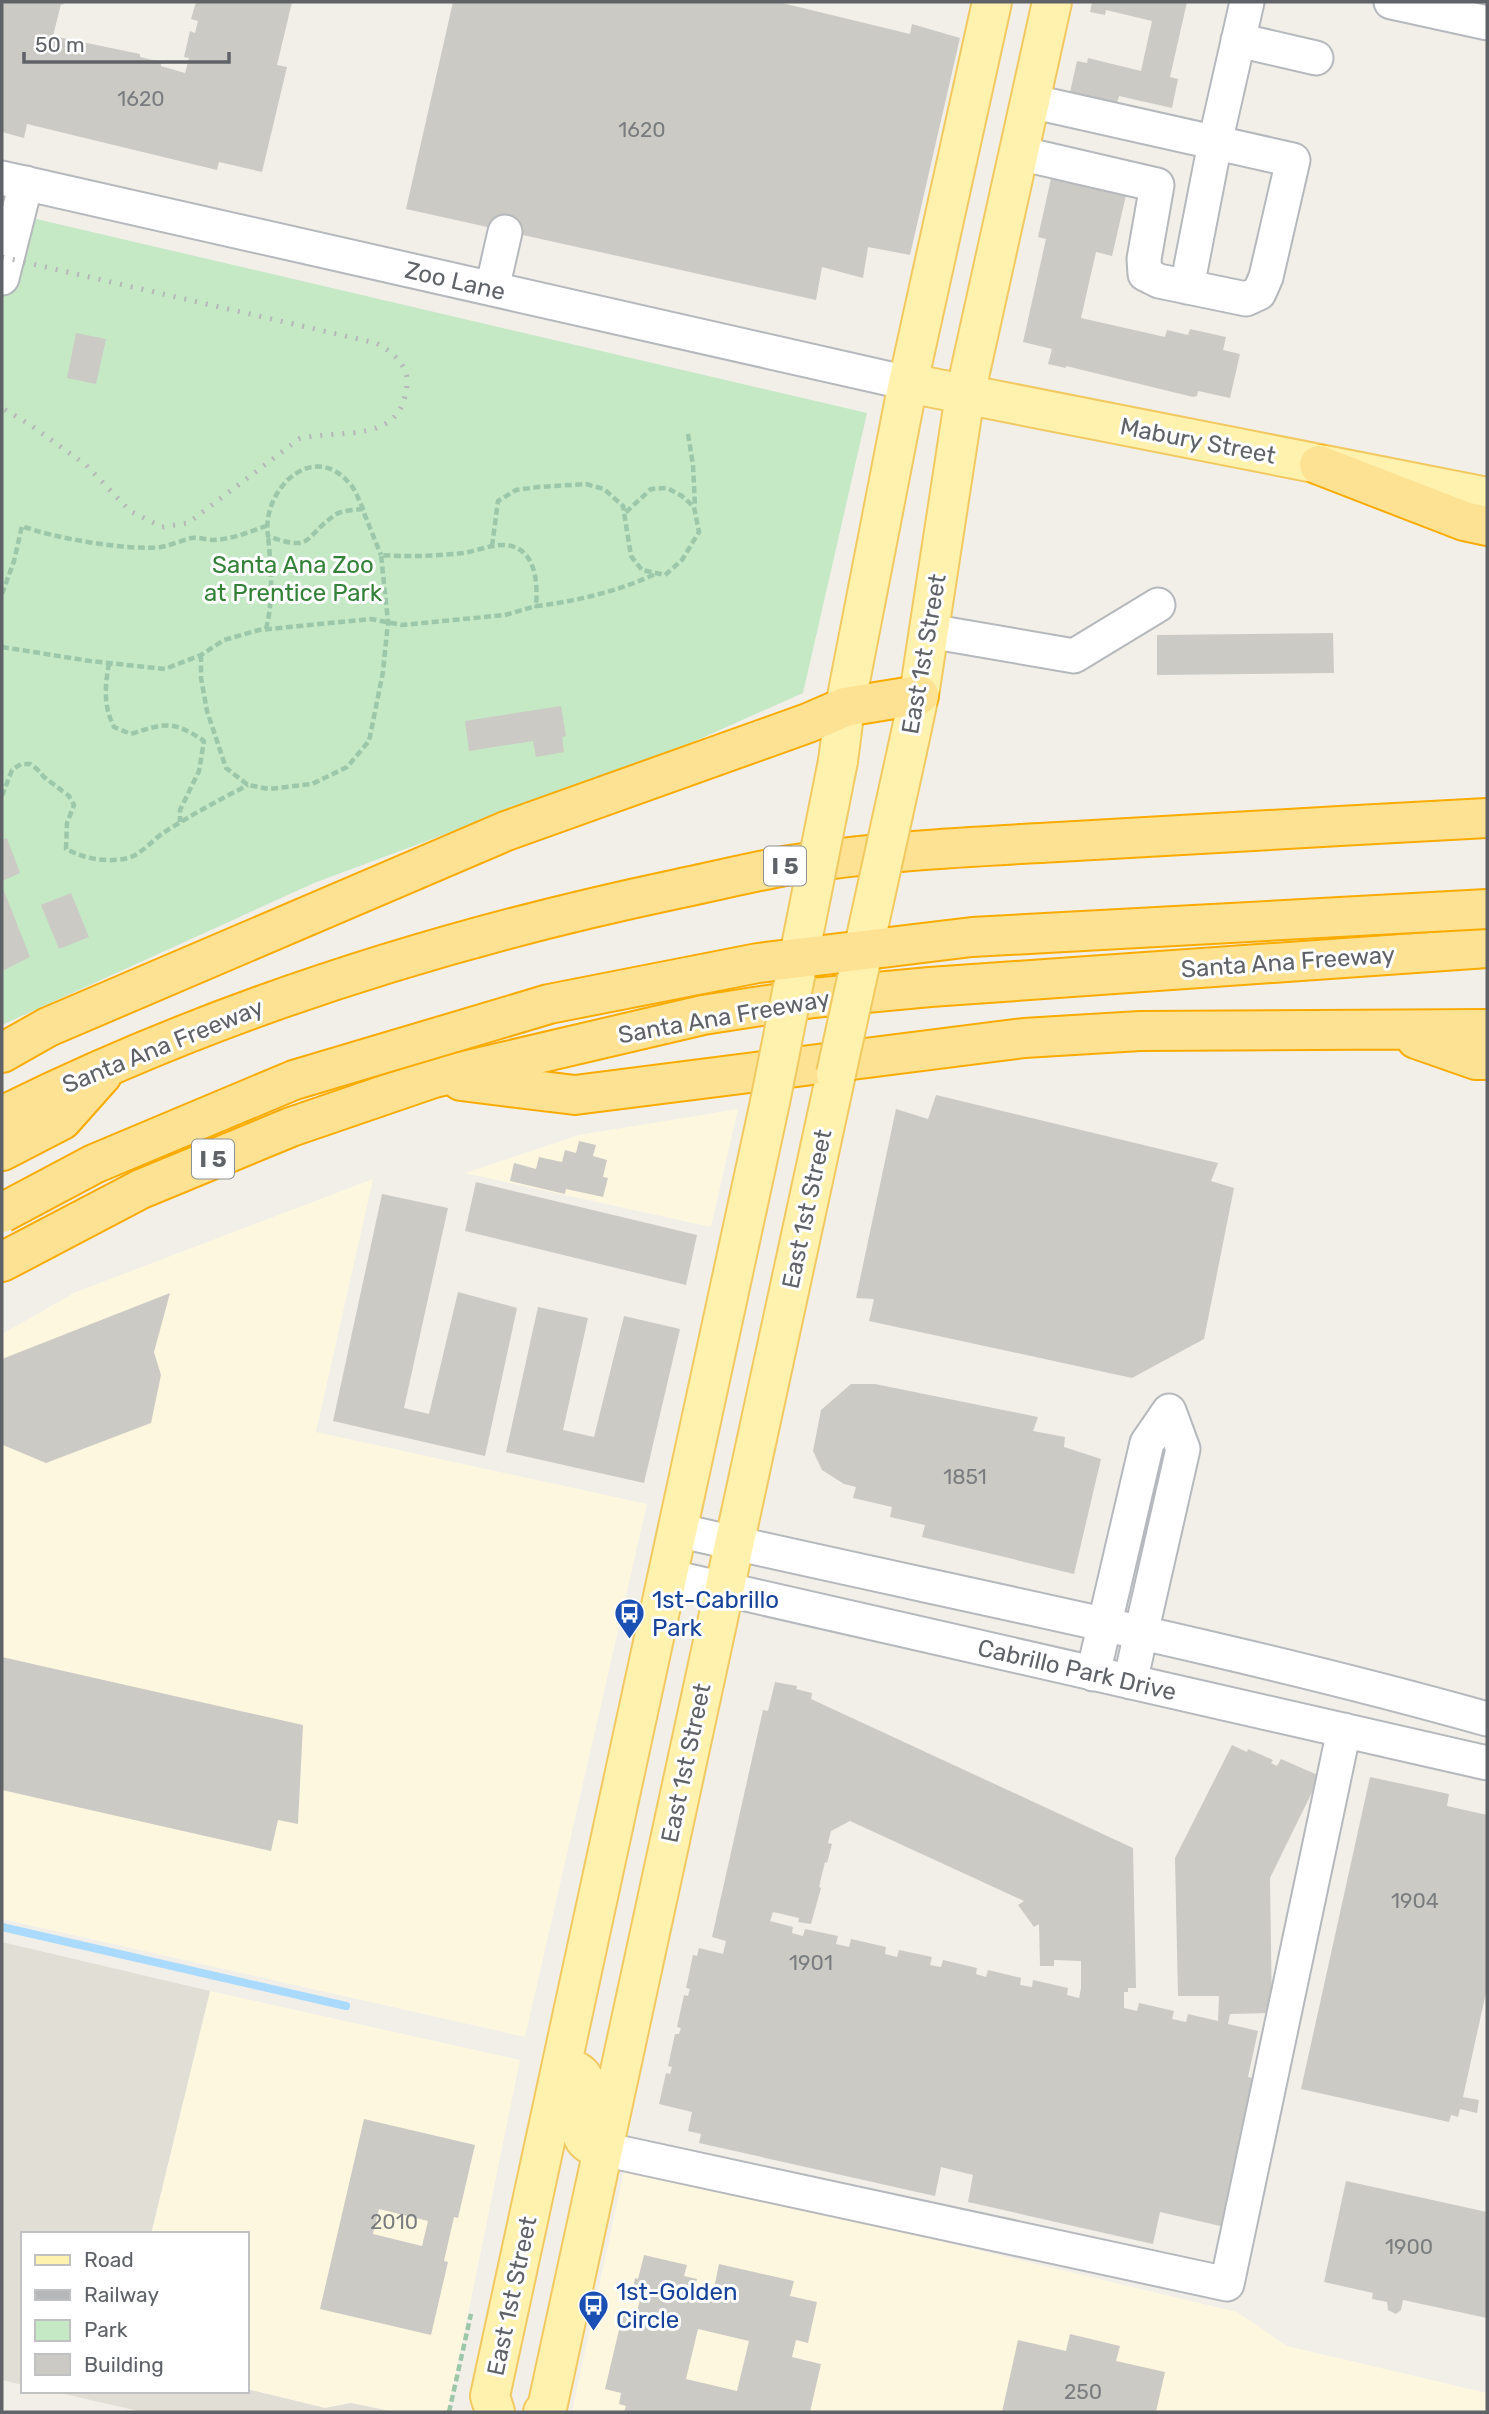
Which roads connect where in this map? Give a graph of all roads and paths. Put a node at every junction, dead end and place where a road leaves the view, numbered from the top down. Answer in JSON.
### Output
{"nodes":[{"id":1,"x":992,"y":2,"type":"edge"},
{"id":2,"x":1052,"y":2,"type":"edge"},
{"id":3,"x":1247,"y":2,"type":"edge"},
{"id":4,"x":1391,"y":2,"type":"edge"},
{"id":5,"x":1487,"y":23,"type":"edge"},
{"id":6,"x":1238,"y":40,"type":"junction"},
{"id":7,"x":1316,"y":58,"type":"dead end"},
{"id":8,"x":1030,"y":101,"type":"junction"},
{"id":9,"x":1169,"y":134,"type":"junction"},
{"id":10,"x":1215,"y":144,"type":"junction"},
{"id":11,"x":1019,"y":153,"type":"junction"},
{"id":12,"x":14,"y":181,"type":"edge"},
{"id":13,"x":1157,"y":185,"type":"junction"},
{"id":14,"x":505,"y":232,"type":"dead end"},
{"id":15,"x":2,"y":278,"type":"edge"},
{"id":16,"x":1187,"y":287,"type":"junction"},
{"id":17,"x":492,"y":289,"type":"junction"},
{"id":18,"x":908,"y":383,"type":"junction"},
{"id":19,"x":965,"y":395,"type":"junction"},
{"id":20,"x":688,"y":434,"type":"dead end"},
{"id":21,"x":1319,"y":465,"type":"junction"},
{"id":22,"x":1487,"y":497,"type":"edge"},
{"id":23,"x":363,"y":509,"type":"junction"},
{"id":24,"x":695,"y":511,"type":"junction"},
{"id":25,"x":624,"y":513,"type":"junction"},
{"id":26,"x":267,"y":526,"type":"junction"},
{"id":27,"x":1487,"y":526,"type":"edge"},
{"id":28,"x":268,"y":536,"type":"junction"},
{"id":29,"x":492,"y":546,"type":"junction"},
{"id":30,"x":381,"y":555,"type":"junction"},
{"id":31,"x":657,"y":573,"type":"junction"},
{"id":32,"x":2,"y":594,"type":"edge"},
{"id":33,"x":1158,"y":605,"type":"dead end"},
{"id":34,"x":536,"y":606,"type":"junction"},
{"id":35,"x":388,"y":622,"type":"junction"},
{"id":36,"x":265,"y":629,"type":"junction"},
{"id":37,"x":929,"y":631,"type":"junction"},
{"id":38,"x":2,"y":647,"type":"edge"},
{"id":39,"x":201,"y":656,"type":"junction"},
{"id":40,"x":109,"y":663,"type":"junction"},
{"id":41,"x":919,"y":695,"type":"junction"},
{"id":42,"x":845,"y":707,"type":"junction"},
{"id":43,"x":248,"y":785,"type":"junction"},
{"id":44,"x":2,"y":796,"type":"edge"},
{"id":45,"x":1487,"y":818,"type":"edge"},
{"id":46,"x":180,"y":823,"type":"junction"},
{"id":47,"x":1487,"y":883,"type":"edge"},
{"id":48,"x":1487,"y":909,"type":"edge"},
{"id":49,"x":1487,"y":948,"type":"edge"},
{"id":50,"x":1487,"y":1029,"type":"edge"},
{"id":51,"x":1390,"y":1031,"type":"junction"},
{"id":52,"x":2,"y":1053,"type":"edge"},
{"id":53,"x":1487,"y":1060,"type":"edge"},
{"id":54,"x":110,"y":1065,"type":"junction"},
{"id":55,"x":434,"y":1078,"type":"junction"},
{"id":56,"x":2,"y":1116,"type":"edge"},
{"id":57,"x":2,"y":1151,"type":"edge"},
{"id":58,"x":2,"y":1184,"type":"edge"},
{"id":59,"x":2,"y":1213,"type":"edge"},
{"id":60,"x":2,"y":1262,"type":"edge"},
{"id":61,"x":677,"y":1530,"type":"junction"},
{"id":62,"x":734,"y":1543,"type":"junction"},
{"id":63,"x":667,"y":1576,"type":"junction"},
{"id":64,"x":724,"y":1590,"type":"junction"},
{"id":65,"x":1104,"y":1625,"type":"junction"},
{"id":66,"x":1141,"y":1633,"type":"junction"},
{"id":67,"x":1093,"y":1674,"type":"junction"},
{"id":68,"x":1130,"y":1682,"type":"junction"},
{"id":69,"x":1487,"y":1719,"type":"edge"},
{"id":70,"x":1344,"y":1730,"type":"junction"},
{"id":71,"x":1487,"y":1763,"type":"edge"},
{"id":72,"x":562,"y":2066,"type":"junction"},
{"id":73,"x":603,"y":2149,"type":"junction"},
{"id":74,"x":495,"y":2412,"type":"edge"},
{"id":75,"x":543,"y":2412,"type":"edge"}],
"edges":[{"from":1,"to":18,"type":"main road","name":"East 1st Street"},
{"from":2,"to":8,"type":"main road","name":"East 1st Street"},
{"from":3,"to":6,"type":"street"},
{"from":4,"to":5,"type":"street"},
{"from":6,"to":7,"type":"street"},
{"from":6,"to":10,"type":"street"},
{"from":8,"to":9,"type":"street"},
{"from":8,"to":11,"type":"main road","name":"East 1st Street"},
{"from":9,"to":10,"type":"street"},
{"from":9,"to":13,"type":"street"},
{"from":10,"to":16,"type":"street"},
{"from":10,"to":16,"type":"street"},
{"from":11,"to":13,"type":"street"},
{"from":11,"to":19,"type":"main road","name":"East 1st Street"},
{"from":12,"to":15,"type":"street"},
{"from":12,"to":17,"type":"street","name":"Zoo Lane"},
{"from":13,"to":16,"type":"street"},
{"from":14,"to":17,"type":"street"},
{"from":17,"to":18,"type":"street","name":"Zoo Lane"},
{"from":18,"to":19,"type":"main road","name":"Mabury Street"},
{"from":18,"to":42,"type":"main road","name":"East 1st Street"},
{"from":19,"to":21,"type":"main road","name":"Mabury Street"},
{"from":19,"to":37,"type":"main road","name":"East 1st Street"},
{"from":20,"to":24,"type":"path"},
{"from":21,"to":22,"type":"main road","name":"Mabury Street"},
{"from":21,"to":27,"type":"highway"},
{"from":23,"to":26,"type":"path"},
{"from":23,"to":28,"type":"path"},
{"from":23,"to":30,"type":"path"},
{"from":24,"to":25,"type":"path"},
{"from":24,"to":31,"type":"path"},
{"from":25,"to":29,"type":"path"},
{"from":25,"to":31,"type":"path"},
{"from":26,"to":28,"type":"path"},
{"from":26,"to":32,"type":"path"},
{"from":28,"to":36,"type":"path"},
{"from":29,"to":30,"type":"path"},
{"from":29,"to":34,"type":"path"},
{"from":30,"to":35,"type":"path"},
{"from":31,"to":34,"type":"path"},
{"from":33,"to":37,"type":"street"},
{"from":34,"to":35,"type":"path"},
{"from":35,"to":36,"type":"path"},
{"from":35,"to":43,"type":"path"},
{"from":36,"to":39,"type":"path"},
{"from":37,"to":41,"type":"main road","name":"East 1st Street"},
{"from":38,"to":40,"type":"path"},
{"from":39,"to":40,"type":"path"},
{"from":39,"to":43,"type":"path"},
{"from":40,"to":46,"type":"path"},
{"from":41,"to":42,"type":"highway"},
{"from":41,"to":62,"type":"main road","name":"East 1st Street","bridge":true},
{"from":42,"to":52,"type":"highway"},
{"from":42,"to":61,"type":"main road","name":"East 1st Street","bridge":true},
{"from":43,"to":46,"type":"path"},
{"from":44,"to":46,"type":"path"},
{"from":45,"to":54,"type":"highway","name":"Santa Ana Freeway","number":"I 5"},
{"from":47,"to":58,"type":"highway","bridge":true},
{"from":48,"to":59,"type":"highway","bridge":true},
{"from":49,"to":55,"type":"highway","name":"Santa Ana Freeway","number":"I 5"},
{"from":50,"to":51,"type":"highway"},
{"from":51,"to":53,"type":"highway"},
{"from":51,"to":55,"type":"highway"},
{"from":54,"to":56,"type":"highway","name":"Santa Ana Freeway","number":"I 5"},
{"from":54,"to":57,"type":"highway"},
{"from":55,"to":60,"type":"highway","name":"Santa Ana Freeway","number":"I 5"},
{"from":61,"to":62,"type":"street","name":"Cabrillo Park Drive"},
{"from":61,"to":63,"type":"main road","name":"East 1st Street"},
{"from":62,"to":64,"type":"main road","name":"East 1st Street"},
{"from":62,"to":65,"type":"street","name":"Cabrillo Park Drive"},
{"from":63,"to":64,"type":"street","name":"Cabrillo Park Drive"},
{"from":63,"to":72,"type":"main road","name":"East 1st Street"},
{"from":64,"to":67,"type":"street","name":"Cabrillo Park Drive"},
{"from":64,"to":73,"type":"main road","name":"East 1st Street"},
{"from":65,"to":66,"type":"street","name":"Cabrillo Park Drive"},
{"from":65,"to":66,"type":"street"},
{"from":65,"to":67,"type":"street"},
{"from":66,"to":68,"type":"street"},
{"from":66,"to":69,"type":"street","name":"Cabrillo Park Drive"},
{"from":67,"to":68,"type":"street","name":"Cabrillo Park Drive"},
{"from":68,"to":70,"type":"street","name":"Cabrillo Park Drive"},
{"from":70,"to":71,"type":"street","name":"Cabrillo Park Drive"},
{"from":70,"to":73,"type":"street"},
{"from":72,"to":73,"type":"main road"},
{"from":72,"to":74,"type":"main road","name":"East 1st Street"},
{"from":73,"to":75,"type":"main road","name":"East 1st Street"}]}
